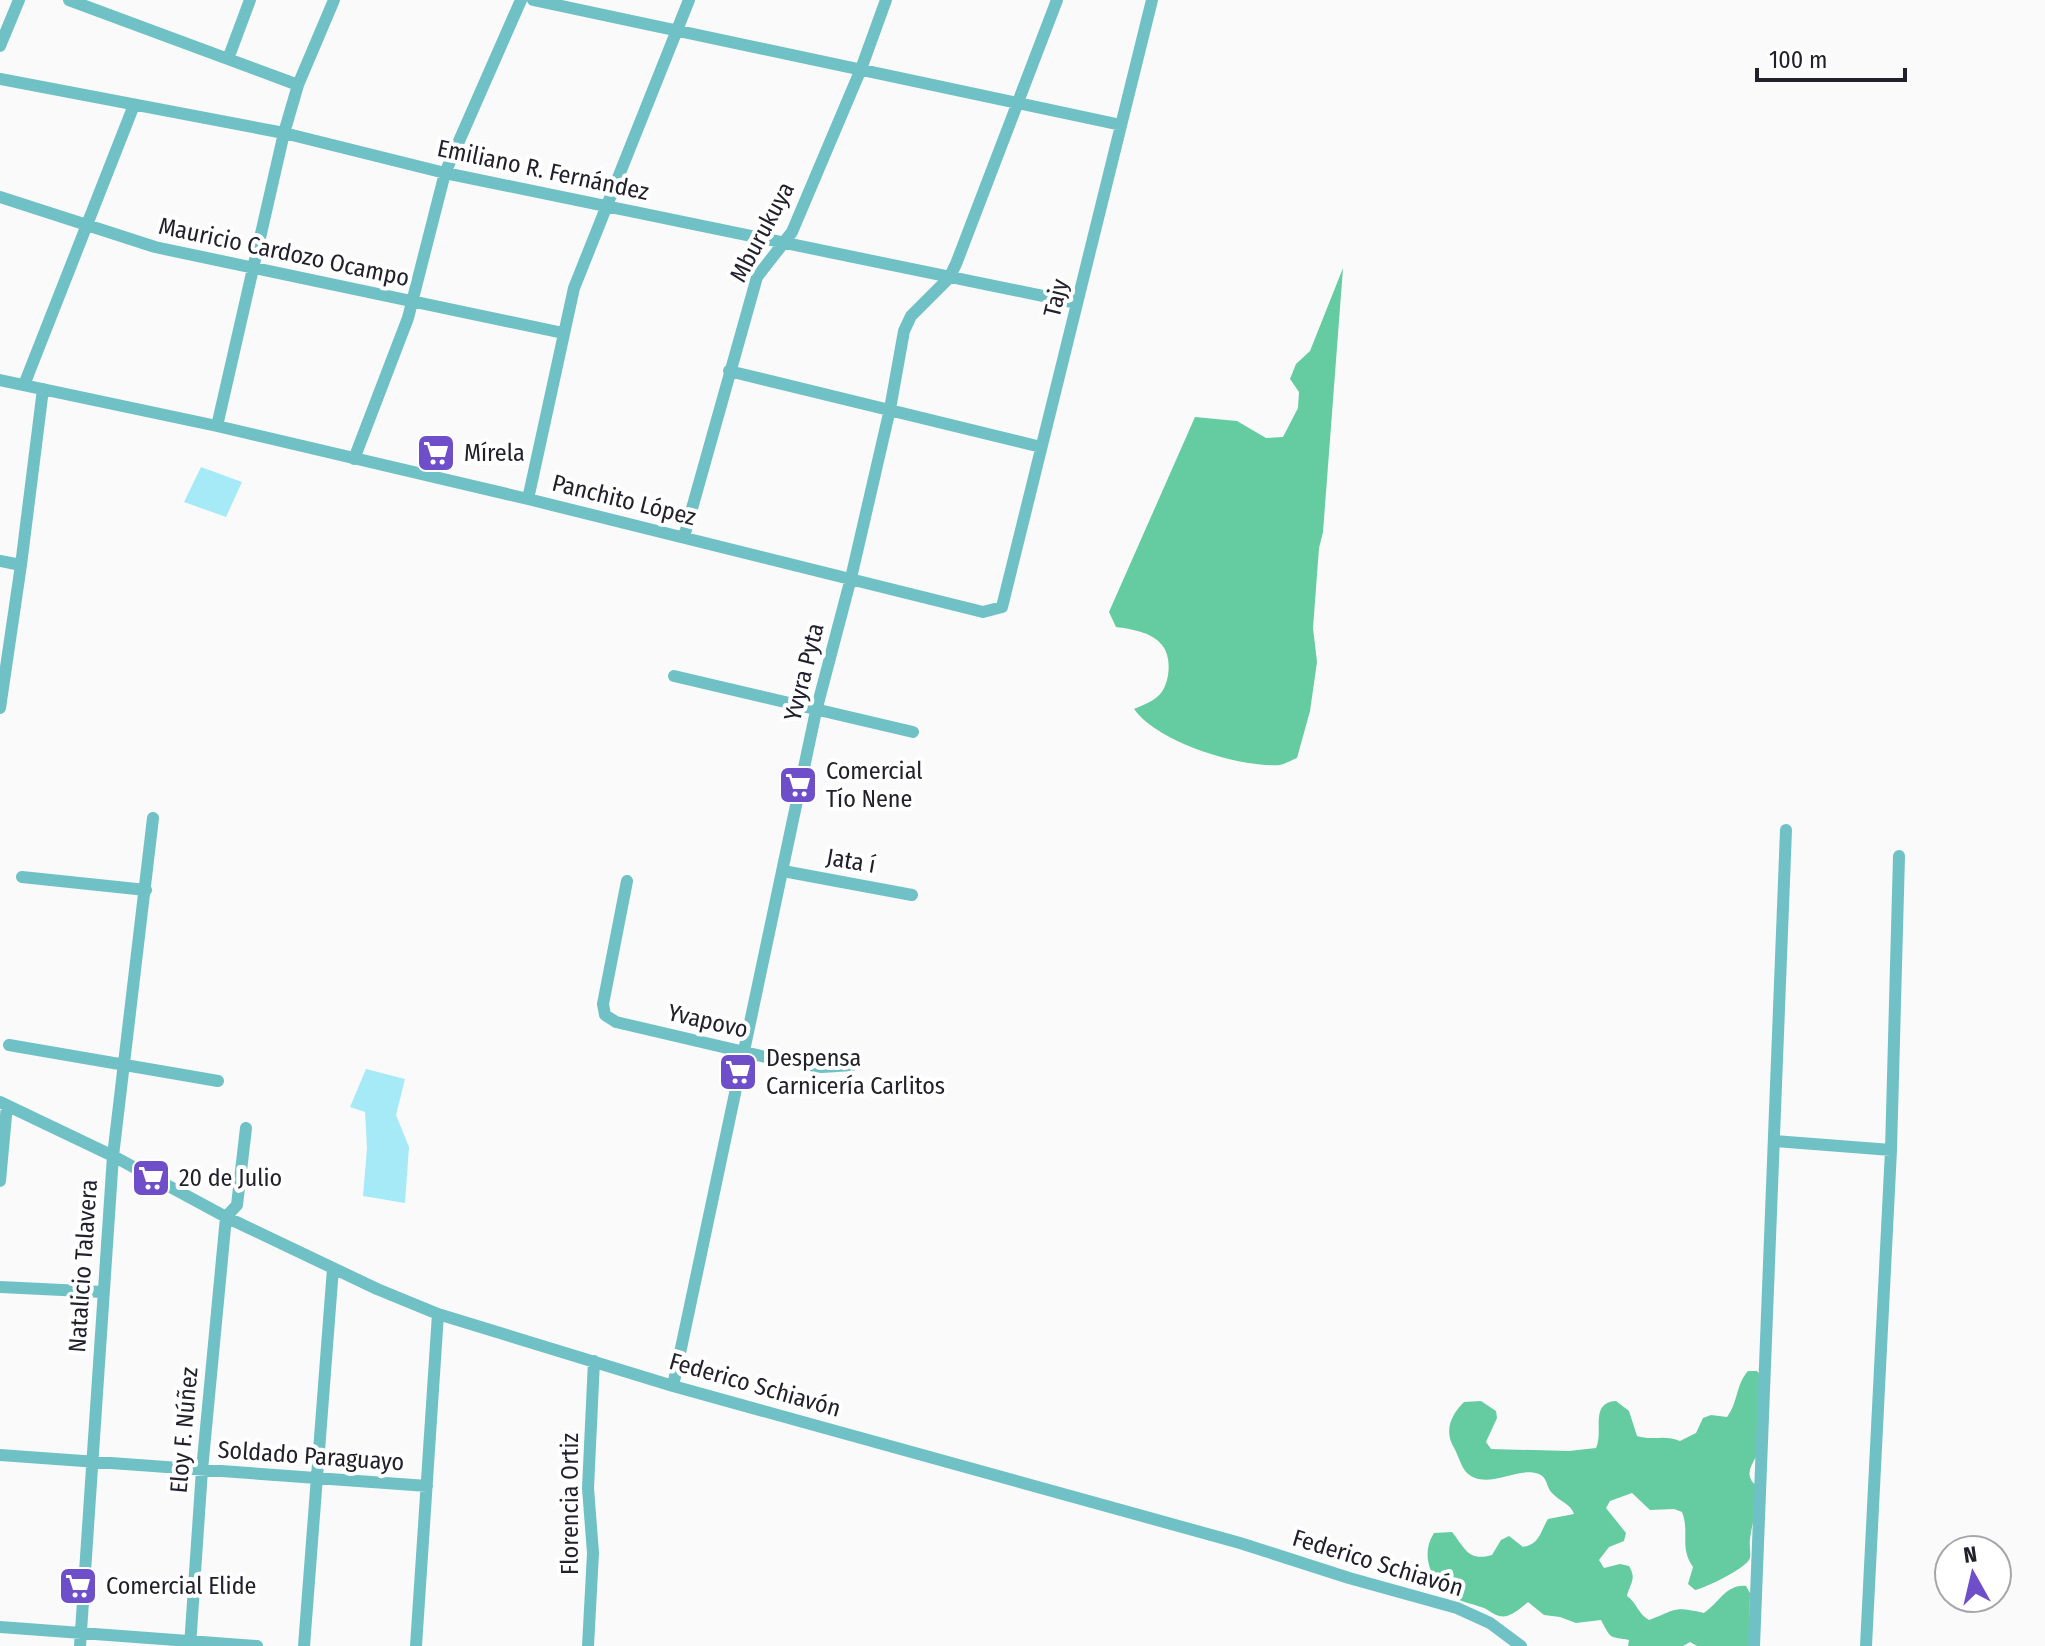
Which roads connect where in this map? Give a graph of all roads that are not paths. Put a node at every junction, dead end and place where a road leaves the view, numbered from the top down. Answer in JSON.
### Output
{"nodes":[{"id":1,"x":19,"y":0,"type":"edge"},
{"id":2,"x":69,"y":0,"type":"edge"},
{"id":3,"x":250,"y":0,"type":"edge"},
{"id":4,"x":334,"y":0,"type":"edge"},
{"id":5,"x":521,"y":0,"type":"edge"},
{"id":6,"x":533,"y":0,"type":"edge"},
{"id":7,"x":689,"y":0,"type":"edge"},
{"id":8,"x":886,"y":0,"type":"edge"},
{"id":9,"x":1057,"y":0,"type":"edge"},
{"id":10,"x":1152,"y":0,"type":"edge"},
{"id":11,"x":677,"y":31,"type":"junction"},
{"id":12,"x":0,"y":46,"type":"edge"},
{"id":13,"x":228,"y":59,"type":"junction"},
{"id":14,"x":861,"y":69,"type":"junction"},
{"id":15,"x":0,"y":79,"type":"edge"},
{"id":16,"x":298,"y":85,"type":"junction"},
{"id":17,"x":1018,"y":101,"type":"junction"},
{"id":18,"x":134,"y":105,"type":"junction"},
{"id":19,"x":1121,"y":125,"type":"junction"},
{"id":20,"x":284,"y":133,"type":"junction"},
{"id":21,"x":445,"y":173,"type":"junction"},
{"id":22,"x":0,"y":197,"type":"edge"},
{"id":23,"x":607,"y":205,"type":"junction"},
{"id":24,"x":87,"y":226,"type":"junction"},
{"id":25,"x":785,"y":241,"type":"junction"},
{"id":26,"x":253,"y":268,"type":"junction"},
{"id":27,"x":949,"y":278,"type":"junction"},
{"id":28,"x":413,"y":303,"type":"junction"},
{"id":29,"x":1077,"y":303,"type":"junction"},
{"id":30,"x":563,"y":333,"type":"junction"},
{"id":31,"x":729,"y":371,"type":"junction"},
{"id":32,"x":0,"y":380,"type":"edge"},
{"id":33,"x":24,"y":385,"type":"junction"},
{"id":34,"x":43,"y":389,"type":"junction"},
{"id":35,"x":890,"y":409,"type":"junction"},
{"id":36,"x":217,"y":426,"type":"junction"},
{"id":37,"x":1041,"y":447,"type":"junction"},
{"id":38,"x":354,"y":459,"type":"junction"},
{"id":39,"x":528,"y":499,"type":"junction"},
{"id":40,"x":684,"y":537,"type":"junction"},
{"id":41,"x":0,"y":561,"type":"edge"},
{"id":42,"x":21,"y":565,"type":"junction"},
{"id":43,"x":851,"y":578,"type":"junction"},
{"id":44,"x":1002,"y":607,"type":"joint"},
{"id":45,"x":2,"y":674,"type":"edge"},
{"id":46,"x":674,"y":676,"type":"dead end"},
{"id":47,"x":0,"y":708,"type":"edge"},
{"id":48,"x":816,"y":711,"type":"junction"},
{"id":49,"x":913,"y":732,"type":"dead end"},
{"id":50,"x":153,"y":818,"type":"dead end"},
{"id":51,"x":1786,"y":830,"type":"dead end"},
{"id":52,"x":1899,"y":856,"type":"dead end"},
{"id":53,"x":783,"y":871,"type":"junction"},
{"id":54,"x":22,"y":877,"type":"dead end"},
{"id":55,"x":627,"y":881,"type":"dead end"},
{"id":56,"x":146,"y":890,"type":"junction"},
{"id":57,"x":912,"y":895,"type":"dead end"},
{"id":58,"x":9,"y":1045,"type":"dead end"},
{"id":59,"x":744,"y":1051,"type":"junction"},
{"id":60,"x":123,"y":1065,"type":"junction"},
{"id":61,"x":852,"y":1065,"type":"dead end"},
{"id":62,"x":218,"y":1081,"type":"dead end"},
{"id":63,"x":3,"y":1104,"type":"edge"},
{"id":64,"x":246,"y":1128,"type":"dead end"},
{"id":65,"x":1775,"y":1141,"type":"junction"},
{"id":66,"x":1891,"y":1150,"type":"junction"},
{"id":67,"x":113,"y":1156,"type":"junction"},
{"id":68,"x":0,"y":1181,"type":"edge"},
{"id":69,"x":226,"y":1217,"type":"junction"},
{"id":70,"x":333,"y":1268,"type":"junction"},
{"id":71,"x":0,"y":1287,"type":"edge"},
{"id":72,"x":103,"y":1292,"type":"junction"},
{"id":73,"x":438,"y":1314,"type":"junction"},
{"id":74,"x":594,"y":1361,"type":"junction"},
{"id":75,"x":673,"y":1386,"type":"junction"},
{"id":76,"x":0,"y":1455,"type":"edge"},
{"id":77,"x":91,"y":1460,"type":"junction"},
{"id":78,"x":202,"y":1470,"type":"junction"},
{"id":79,"x":315,"y":1478,"type":"junction"},
{"id":80,"x":427,"y":1486,"type":"junction"},
{"id":81,"x":0,"y":1627,"type":"edge"},
{"id":82,"x":80,"y":1640,"type":"edge"},
{"id":83,"x":191,"y":1644,"type":"edge"},
{"id":84,"x":257,"y":1646,"type":"edge"},
{"id":85,"x":304,"y":1646,"type":"edge"},
{"id":86,"x":416,"y":1646,"type":"edge"},
{"id":87,"x":588,"y":1646,"type":"edge"},
{"id":88,"x":1521,"y":1646,"type":"edge"},
{"id":89,"x":1754,"y":1646,"type":"edge"},
{"id":90,"x":1866,"y":1646,"type":"edge"}],
"edges":[{"from":1,"to":12,"type":"street"},
{"from":2,"to":13,"type":"street"},
{"from":3,"to":13,"type":"street"},
{"from":4,"to":16,"type":"street"},
{"from":5,"to":21,"type":"street"},
{"from":6,"to":11,"type":"street"},
{"from":7,"to":11,"type":"street"},
{"from":8,"to":14,"type":"street","name":"Mburukuya"},
{"from":9,"to":17,"type":"street","name":"Yvyra Pyta"},
{"from":10,"to":19,"type":"street","name":"Tajy"},
{"from":11,"to":14,"type":"street"},
{"from":11,"to":23,"type":"street"},
{"from":13,"to":16,"type":"street"},
{"from":14,"to":17,"type":"street"},
{"from":14,"to":25,"type":"street","name":"Mburukuya"},
{"from":15,"to":18,"type":"street","name":"Emiliano R. Fernández"},
{"from":16,"to":20,"type":"street"},
{"from":17,"to":19,"type":"street"},
{"from":17,"to":27,"type":"street","name":"Yvyra Pyta"},
{"from":18,"to":20,"type":"street","name":"Emiliano R. Fernández"},
{"from":18,"to":24,"type":"street"},
{"from":19,"to":29,"type":"street","name":"Tajy"},
{"from":20,"to":21,"type":"street","name":"Emiliano R. Fernández"},
{"from":20,"to":26,"type":"street"},
{"from":21,"to":23,"type":"street","name":"Emiliano R. Fernández"},
{"from":21,"to":28,"type":"street"},
{"from":22,"to":24,"type":"street","name":"Mauricio Cardozo Ocampo"},
{"from":23,"to":25,"type":"street","name":"Emiliano R. Fernández"},
{"from":23,"to":30,"type":"street"},
{"from":24,"to":26,"type":"street","name":"Mauricio Cardozo Ocampo"},
{"from":24,"to":33,"type":"street"},
{"from":25,"to":27,"type":"street","name":"Emiliano R. Fernández"},
{"from":25,"to":31,"type":"street","name":"Mburukuya"},
{"from":26,"to":28,"type":"street","name":"Mauricio Cardozo Ocampo"},
{"from":26,"to":36,"type":"street"},
{"from":27,"to":29,"type":"street","name":"Emiliano R. Fernández"},
{"from":27,"to":35,"type":"street","name":"Yvyra Pyta"},
{"from":28,"to":30,"type":"street","name":"Mauricio Cardozo Ocampo"},
{"from":28,"to":38,"type":"street"},
{"from":29,"to":37,"type":"street","name":"Tajy"},
{"from":30,"to":39,"type":"street"},
{"from":31,"to":35,"type":"street"},
{"from":31,"to":40,"type":"street","name":"Mburukuya"},
{"from":32,"to":33,"type":"street","name":"Panchito López"},
{"from":33,"to":34,"type":"street","name":"Panchito López"},
{"from":34,"to":36,"type":"street","name":"Panchito López"},
{"from":34,"to":42,"type":"street"},
{"from":35,"to":37,"type":"street"},
{"from":35,"to":43,"type":"street","name":"Yvyra Pyta"},
{"from":36,"to":38,"type":"street","name":"Panchito López"},
{"from":37,"to":44,"type":"street","name":"Tajy"},
{"from":38,"to":39,"type":"street","name":"Panchito López"},
{"from":39,"to":40,"type":"street","name":"Panchito López"},
{"from":40,"to":43,"type":"street","name":"Panchito López"},
{"from":41,"to":42,"type":"street"},
{"from":42,"to":45,"type":"street"},
{"from":43,"to":44,"type":"street","name":"Panchito López"},
{"from":43,"to":48,"type":"street","name":"Yvyra Pyta"},
{"from":45,"to":47,"type":"street"},
{"from":46,"to":48,"type":"street"},
{"from":48,"to":49,"type":"street"},
{"from":48,"to":53,"type":"street","name":"Yvyra Pyta"},
{"from":50,"to":56,"type":"street","name":"Natalicio Talavera"},
{"from":51,"to":65,"type":"street"},
{"from":52,"to":66,"type":"street"},
{"from":53,"to":57,"type":"street","name":"Jata í"},
{"from":53,"to":59,"type":"street","name":"Yvyra Pyta"},
{"from":54,"to":56,"type":"street"},
{"from":55,"to":59,"type":"street","name":"Yvapovo"},
{"from":56,"to":60,"type":"street","name":"Natalicio Talavera"},
{"from":58,"to":60,"type":"street"},
{"from":59,"to":61,"type":"street","name":"Yvapovo"},
{"from":59,"to":75,"type":"street","name":"Yvyra Pyta"},
{"from":60,"to":62,"type":"street"},
{"from":60,"to":67,"type":"street","name":"Natalicio Talavera"},
{"from":63,"to":67,"type":"street","name":"Federico Schiavón"},
{"from":63,"to":68,"type":"street"},
{"from":64,"to":69,"type":"street","name":"Eloy F. Núñez"},
{"from":65,"to":66,"type":"street"},
{"from":65,"to":89,"type":"street"},
{"from":66,"to":90,"type":"street"},
{"from":67,"to":69,"type":"street","name":"Federico Schiavón"},
{"from":67,"to":72,"type":"street","name":"Natalicio Talavera"},
{"from":69,"to":70,"type":"street","name":"Federico Schiavón"},
{"from":69,"to":78,"type":"street","name":"Eloy F. Núñez"},
{"from":70,"to":73,"type":"street","name":"Federico Schiavón"},
{"from":70,"to":79,"type":"street"},
{"from":71,"to":72,"type":"street"},
{"from":72,"to":77,"type":"street","name":"Natalicio Talavera"},
{"from":73,"to":74,"type":"street","name":"Federico Schiavón"},
{"from":73,"to":80,"type":"street"},
{"from":74,"to":75,"type":"street","name":"Federico Schiavón"},
{"from":74,"to":87,"type":"street","name":"Florencia Ortiz"},
{"from":75,"to":88,"type":"street","name":"Federico Schiavón"},
{"from":76,"to":77,"type":"street","name":"Soldado Paraguayo"},
{"from":77,"to":78,"type":"street","name":"Soldado Paraguayo"},
{"from":77,"to":82,"type":"street","name":"Natalicio Talavera"},
{"from":78,"to":79,"type":"street","name":"Soldado Paraguayo"},
{"from":78,"to":83,"type":"street","name":"Eloy F. Núñez"},
{"from":79,"to":80,"type":"street","name":"Soldado Paraguayo"},
{"from":79,"to":85,"type":"street"},
{"from":80,"to":86,"type":"street"},
{"from":81,"to":82,"type":"street"},
{"from":82,"to":83,"type":"street"},
{"from":83,"to":84,"type":"street"}]}
